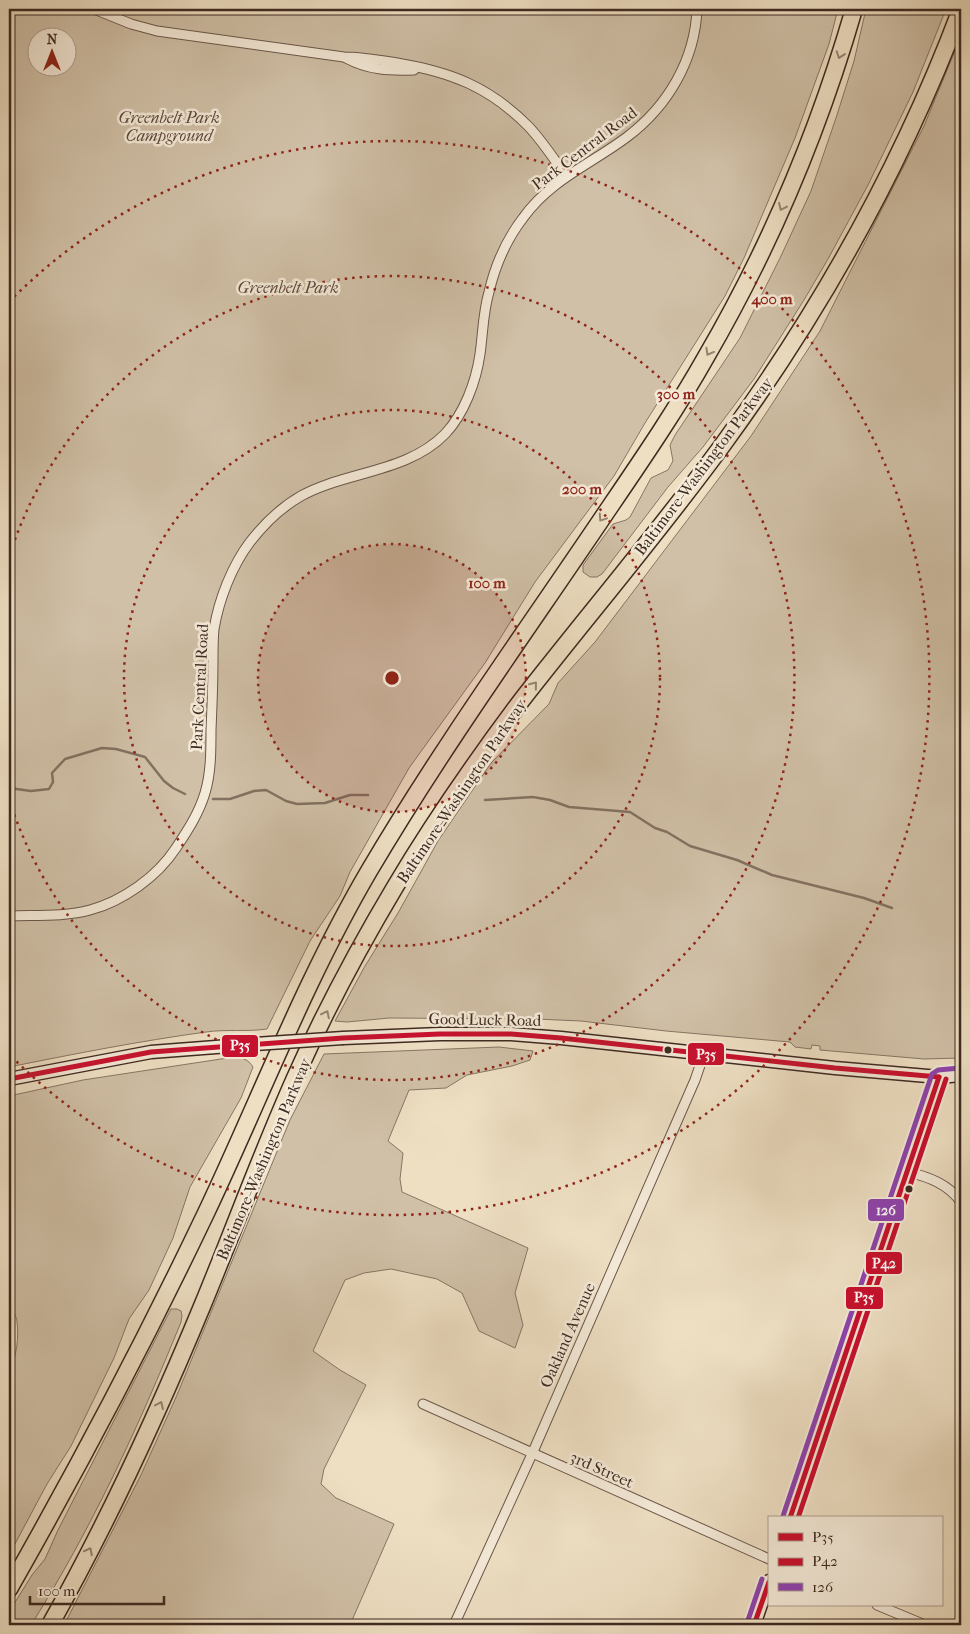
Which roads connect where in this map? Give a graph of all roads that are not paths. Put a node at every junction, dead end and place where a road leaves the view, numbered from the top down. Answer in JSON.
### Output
{"nodes":[{"id":1,"x":94,"y":9,"type":"edge"},
{"id":2,"x":697,"y":9,"type":"edge"},
{"id":3,"x":854,"y":9,"type":"edge"},
{"id":4,"x":961,"y":9,"type":"edge"},
{"id":5,"x":566,"y":176,"type":"junction"},
{"id":6,"x":9,"y":916,"type":"edge"},
{"id":7,"x":704,"y":1054,"type":"junction"},
{"id":8,"x":961,"y":1075,"type":"edge"},
{"id":9,"x":939,"y":1077,"type":"junction"},
{"id":10,"x":9,"y":1079,"type":"edge"},
{"id":11,"x":908,"y":1172,"type":"junction"},
{"id":12,"x":961,"y":1202,"type":"edge"},
{"id":13,"x":423,"y":1404,"type":"dead end"},
{"id":14,"x":532,"y":1454,"type":"junction"},
{"id":15,"x":791,"y":1516,"type":"edge"},
{"id":16,"x":768,"y":1559,"type":"edge"},
{"id":17,"x":768,"y":1584,"type":"edge"},
{"id":18,"x":9,"y":1589,"type":"edge"},
{"id":19,"x":880,"y":1606,"type":"edge"},
{"id":20,"x":50,"y":1625,"type":"edge"},
{"id":21,"x":454,"y":1625,"type":"edge"},
{"id":22,"x":754,"y":1625,"type":"edge"},
{"id":23,"x":924,"y":1625,"type":"edge"}],
"edges":[{"from":1,"to":5,"type":"street"},
{"from":2,"to":5,"type":"street","name":"Park Central Road"},
{"from":3,"to":18,"type":"highway","name":"Baltimore-Washington Parkway","one_way":true},
{"from":20,"to":4,"type":"highway","name":"Baltimore-Washington Parkway","one_way":true},
{"from":5,"to":6,"type":"street","name":"Park Central Road"},
{"from":7,"to":9,"type":"main road","name":"Good Luck Road"},
{"from":7,"to":10,"type":"main road","name":"Good Luck Road","bridge":true},
{"from":7,"to":14,"type":"street","name":"Oakland Avenue"},
{"from":8,"to":9,"type":"main road","name":"Good Luck Road"},
{"from":9,"to":11,"type":"main road"},
{"from":11,"to":12,"type":"street"},
{"from":11,"to":15,"type":"main road"},
{"from":13,"to":14,"type":"street","name":"3rd Street"},
{"from":14,"to":16,"type":"street","name":"3rd Street"},
{"from":14,"to":21,"type":"street","name":"Oakland Avenue"},
{"from":17,"to":22,"type":"main road"},
{"from":19,"to":23,"type":"street"}]}
